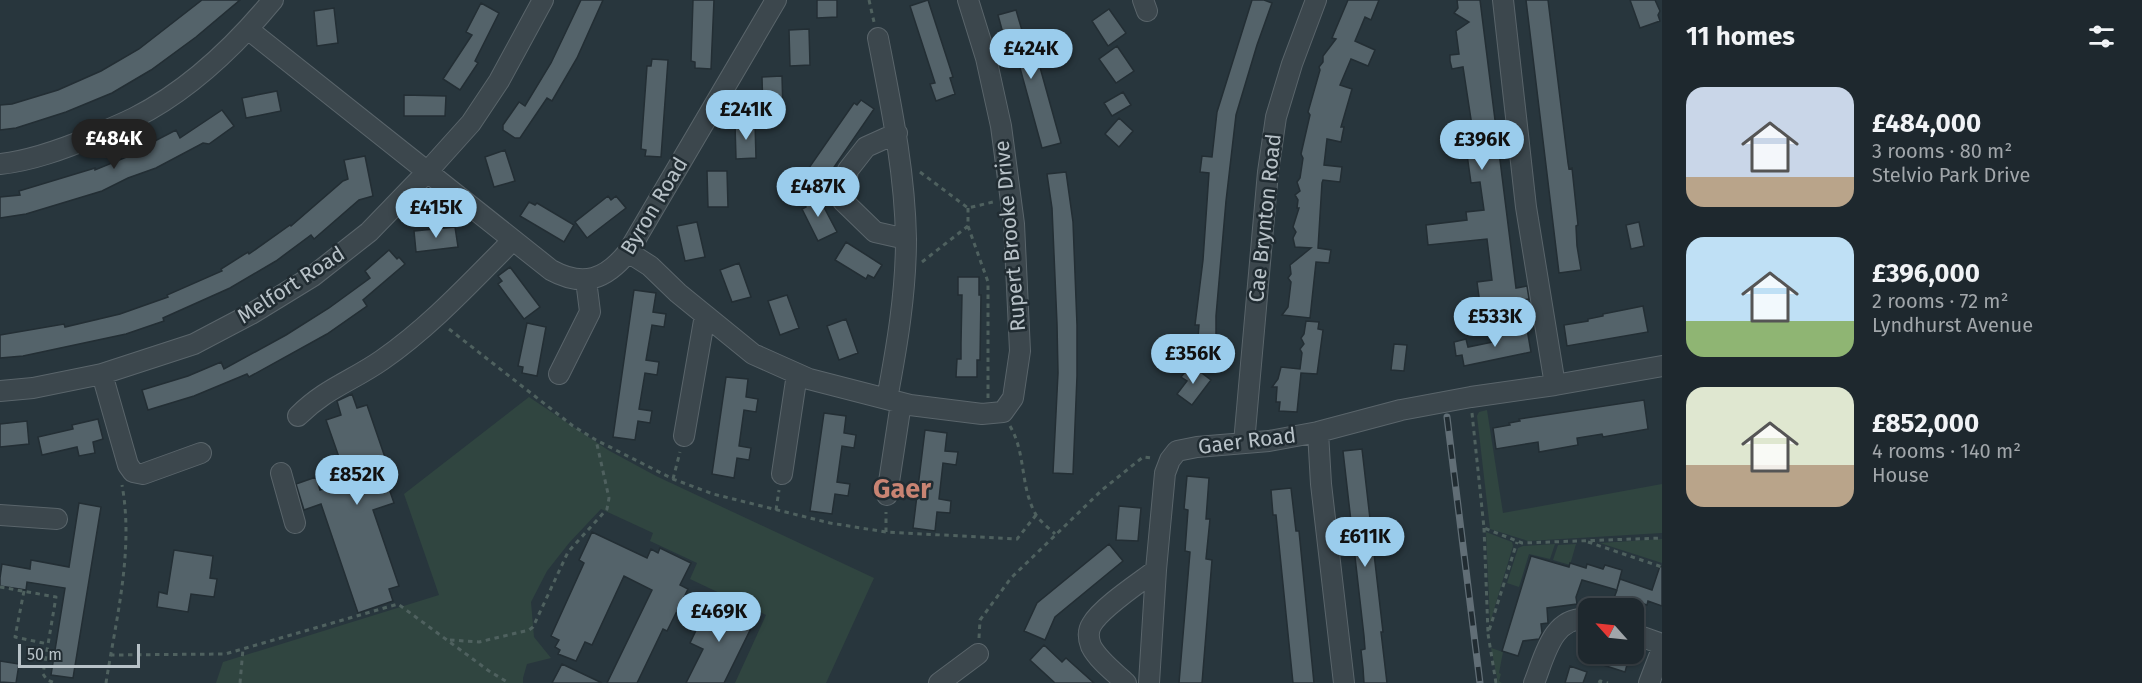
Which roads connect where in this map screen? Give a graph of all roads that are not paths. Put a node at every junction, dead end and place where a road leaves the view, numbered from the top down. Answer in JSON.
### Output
{"nodes":[{"id":1,"x":273,"y":0,"type":"edge"},
{"id":2,"x":543,"y":0,"type":"edge"},
{"id":3,"x":776,"y":0,"type":"edge"},
{"id":4,"x":968,"y":0,"type":"edge"},
{"id":5,"x":1316,"y":0,"type":"edge"},
{"id":6,"x":1503,"y":0,"type":"edge"},
{"id":7,"x":249,"y":30,"type":"junction"},
{"id":8,"x":878,"y":38,"type":"road end"},
{"id":9,"x":897,"y":133,"type":"junction"},
{"id":10,"x":0,"y":164,"type":"edge"},
{"id":11,"x":427,"y":172,"type":"junction"},
{"id":12,"x":906,"y":239,"type":"junction"},
{"id":13,"x":513,"y":240,"type":"junction"},
{"id":14,"x":628,"y":252,"type":"junction"},
{"id":15,"x":585,"y":280,"type":"junction"},
{"id":16,"x":705,"y":315,"type":"junction"},
{"id":17,"x":1661,"y":372,"type":"edge"},
{"id":18,"x":102,"y":374,"type":"junction"},
{"id":19,"x":559,"y":374,"type":"dead end"},
{"id":20,"x":797,"y":374,"type":"junction"},
{"id":21,"x":1555,"y":385,"type":"junction"},
{"id":22,"x":0,"y":391,"type":"edge"},
{"id":23,"x":894,"y":401,"type":"junction"},
{"id":24,"x":298,"y":416,"type":"dead end"},
{"id":25,"x":1318,"y":432,"type":"junction"},
{"id":26,"x":684,"y":436,"type":"road end"},
{"id":27,"x":1244,"y":443,"type":"junction"},
{"id":28,"x":201,"y":453,"type":"dead end"},
{"id":29,"x":281,"y":473,"type":"dead end"},
{"id":30,"x":782,"y":474,"type":"dead end"},
{"id":31,"x":887,"y":495,"type":"dead end"},
{"id":32,"x":0,"y":515,"type":"edge"},
{"id":33,"x":57,"y":519,"type":"dead end"},
{"id":34,"x":295,"y":522,"type":"dead end"},
{"id":35,"x":1156,"y":570,"type":"junction"},
{"id":36,"x":1578,"y":618,"type":"edge"},
{"id":37,"x":1644,"y":638,"type":"edge"},
{"id":38,"x":1662,"y":644,"type":"edge"},
{"id":39,"x":1662,"y":649,"type":"edge"},
{"id":40,"x":978,"y":654,"type":"road end"},
{"id":41,"x":939,"y":683,"type":"edge"},
{"id":42,"x":1126,"y":683,"type":"edge"},
{"id":43,"x":1149,"y":683,"type":"edge"},
{"id":44,"x":1344,"y":683,"type":"edge"},
{"id":45,"x":1534,"y":683,"type":"edge"},
{"id":46,"x":1649,"y":683,"type":"edge"}],
"edges":[{"from":1,"to":7,"type":"street"},
{"from":2,"to":11,"type":"street","name":"Melfort Road"},
{"from":3,"to":14,"type":"street","name":"Byron Road"},
{"from":4,"to":23,"type":"street","name":"Rupert Brooke Drive"},
{"from":5,"to":27,"type":"street","name":"Cae Brynton Road"},
{"from":6,"to":21,"type":"street"},
{"from":7,"to":10,"type":"street"},
{"from":7,"to":11,"type":"street"},
{"from":8,"to":9,"type":"street"},
{"from":9,"to":12,"type":"street"},
{"from":9,"to":12,"type":"street"},
{"from":11,"to":13,"type":"street"},
{"from":11,"to":18,"type":"street","name":"Melfort Road"},
{"from":12,"to":23,"type":"street"},
{"from":13,"to":15,"type":"street"},
{"from":13,"to":24,"type":"street"},
{"from":14,"to":15,"type":"street","name":"Byron Road"},
{"from":14,"to":16,"type":"street"},
{"from":15,"to":19,"type":"street"},
{"from":16,"to":20,"type":"street"},
{"from":16,"to":26,"type":"street"},
{"from":17,"to":21,"type":"street","name":"Gaer Road"},
{"from":18,"to":22,"type":"street","name":"Melfort Road"},
{"from":18,"to":28,"type":"street"},
{"from":20,"to":23,"type":"street"},
{"from":20,"to":30,"type":"street"},
{"from":21,"to":25,"type":"street","name":"Gaer Road"},
{"from":23,"to":31,"type":"street"},
{"from":25,"to":27,"type":"street","name":"Gaer Road"},
{"from":25,"to":44,"type":"street"},
{"from":27,"to":35,"type":"street","name":"Gaer Road"},
{"from":29,"to":34,"type":"street"},
{"from":32,"to":33,"type":"street"},
{"from":35,"to":42,"type":"street"},
{"from":35,"to":43,"type":"street"},
{"from":36,"to":45,"type":"street"},
{"from":37,"to":38,"type":"street"},
{"from":39,"to":46,"type":"street"},
{"from":40,"to":41,"type":"street"}]}
